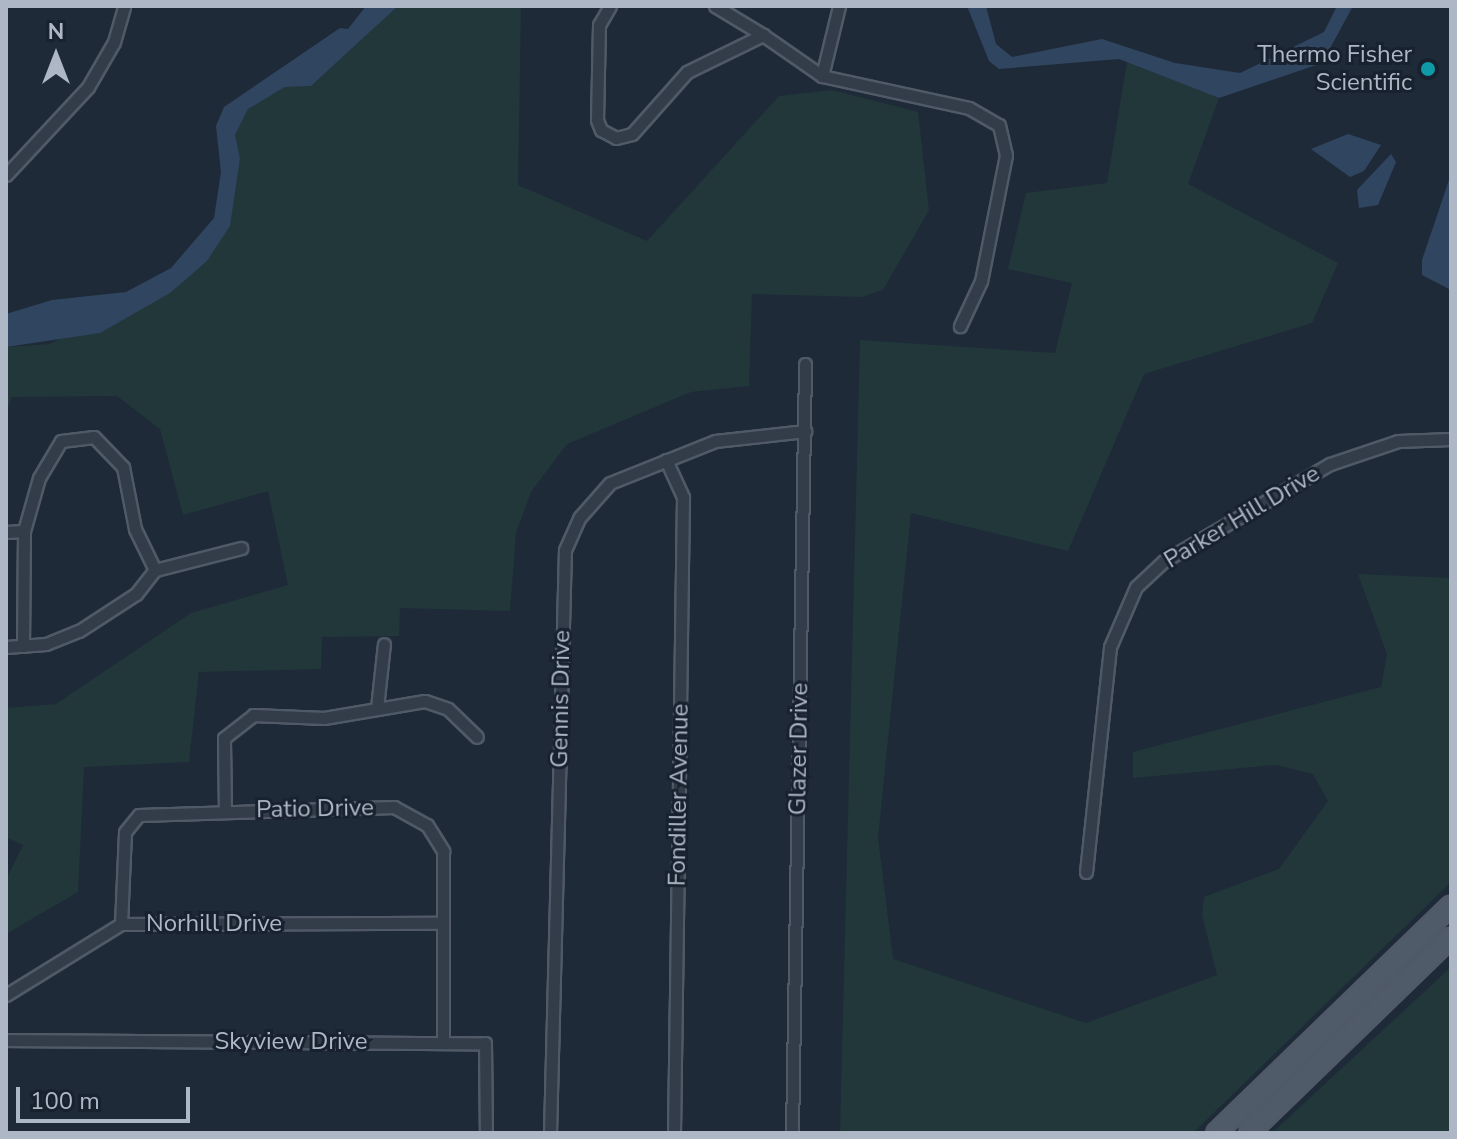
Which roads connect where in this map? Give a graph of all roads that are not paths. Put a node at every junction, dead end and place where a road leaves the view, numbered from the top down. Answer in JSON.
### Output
{"nodes":[{"id":1,"x":124,"y":6,"type":"edge"},
{"id":2,"x":610,"y":6,"type":"edge"},
{"id":3,"x":715,"y":6,"type":"edge"},
{"id":4,"x":839,"y":6,"type":"edge"},
{"id":5,"x":763,"y":35,"type":"junction"},
{"id":6,"x":822,"y":76,"type":"junction"},
{"id":7,"x":6,"y":175,"type":"edge"},
{"id":8,"x":960,"y":326,"type":"dead end"},
{"id":9,"x":805,"y":364,"type":"dead end"},
{"id":10,"x":805,"y":431,"type":"junction"},
{"id":11,"x":1451,"y":439,"type":"edge"},
{"id":12,"x":666,"y":460,"type":"junction"},
{"id":13,"x":24,"y":531,"type":"junction"},
{"id":14,"x":6,"y":532,"type":"edge"},
{"id":15,"x":241,"y":548,"type":"dead end"},
{"id":16,"x":155,"y":570,"type":"junction"},
{"id":17,"x":384,"y":644,"type":"dead end"},
{"id":18,"x":23,"y":646,"type":"junction"},
{"id":19,"x":6,"y":647,"type":"edge"},
{"id":20,"x":377,"y":708,"type":"junction"},
{"id":21,"x":477,"y":737,"type":"dead end"},
{"id":22,"x":225,"y":812,"type":"junction"},
{"id":23,"x":1086,"y":872,"type":"dead end"},
{"id":24,"x":1451,"y":905,"type":"edge"},
{"id":25,"x":443,"y":923,"type":"junction"},
{"id":26,"x":121,"y":924,"type":"junction"},
{"id":27,"x":1451,"y":937,"type":"edge"},
{"id":28,"x":6,"y":995,"type":"edge"},
{"id":29,"x":6,"y":1040,"type":"edge"},
{"id":30,"x":443,"y":1043,"type":"junction"},
{"id":31,"x":486,"y":1133,"type":"edge"},
{"id":32,"x":550,"y":1133,"type":"edge"},
{"id":33,"x":674,"y":1133,"type":"edge"},
{"id":34,"x":792,"y":1133,"type":"edge"},
{"id":35,"x":1216,"y":1133,"type":"edge"},
{"id":36,"x":1249,"y":1133,"type":"edge"}],
"edges":[{"from":1,"to":7,"type":"street"},
{"from":2,"to":5,"type":"street"},
{"from":3,"to":5,"type":"street"},
{"from":4,"to":6,"type":"street"},
{"from":5,"to":6,"type":"street"},
{"from":6,"to":8,"type":"street"},
{"from":9,"to":10,"type":"street","name":"Glazer Drive"},
{"from":10,"to":12,"type":"street","name":"Gennis Drive"},
{"from":10,"to":34,"type":"street","name":"Glazer Drive"},
{"from":11,"to":23,"type":"street","name":"Parker Hill Drive"},
{"from":12,"to":32,"type":"street","name":"Gennis Drive"},
{"from":12,"to":33,"type":"street","name":"Fondiller Avenue"},
{"from":13,"to":14,"type":"street"},
{"from":13,"to":16,"type":"street"},
{"from":13,"to":18,"type":"street"},
{"from":15,"to":16,"type":"street"},
{"from":16,"to":18,"type":"street"},
{"from":17,"to":20,"type":"street"},
{"from":18,"to":19,"type":"street"},
{"from":20,"to":21,"type":"street"},
{"from":20,"to":22,"type":"street"},
{"from":22,"to":25,"type":"street","name":"Patio Drive"},
{"from":22,"to":26,"type":"street","name":"Patio Drive"},
{"from":24,"to":35,"type":"main road"},
{"from":25,"to":26,"type":"street","name":"Norhill Drive"},
{"from":25,"to":30,"type":"street","name":"Patio Drive"},
{"from":26,"to":28,"type":"street","name":"Norhill Drive"},
{"from":27,"to":36,"type":"main road"},
{"from":29,"to":30,"type":"street","name":"Skyview Drive"},
{"from":30,"to":31,"type":"street","name":"Skyview Drive"}]}
